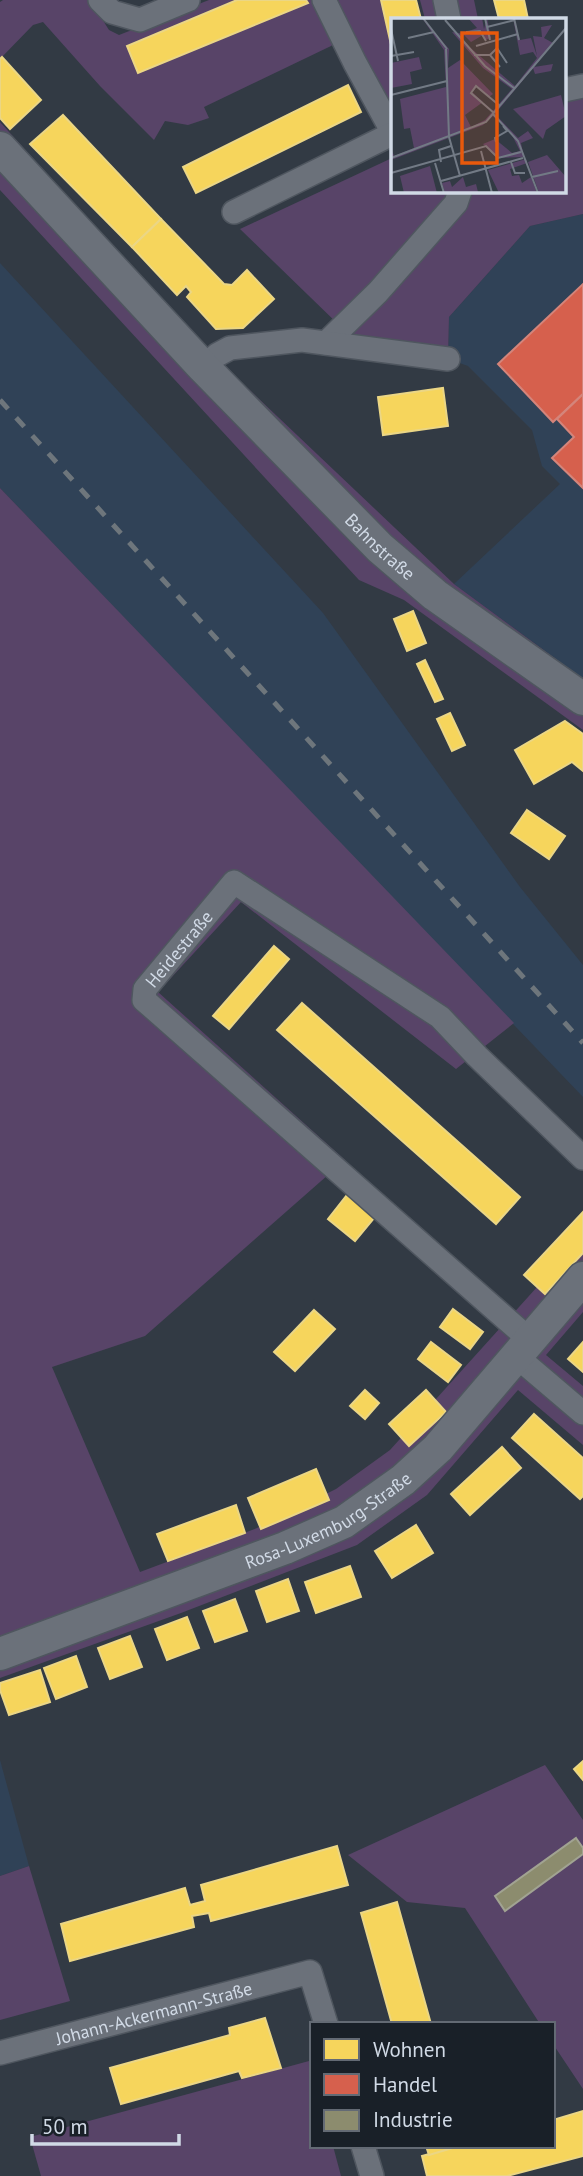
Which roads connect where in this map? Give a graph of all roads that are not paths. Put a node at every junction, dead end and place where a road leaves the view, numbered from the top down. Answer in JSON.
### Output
{"nodes":[{"id":1,"x":100,"y":0,"type":"edge"},
{"id":2,"x":188,"y":0,"type":"edge"},
{"id":3,"x":324,"y":0,"type":"edge"},
{"id":4,"x":445,"y":0,"type":"edge"},
{"id":5,"x":449,"y":18,"type":"edge"},
{"id":6,"x":391,"y":131,"type":"edge"},
{"id":7,"x":391,"y":134,"type":"edge"},
{"id":8,"x":0,"y":148,"type":"edge"},
{"id":9,"x":460,"y":192,"type":"edge"},
{"id":10,"x":234,"y":212,"type":"dead end"},
{"id":11,"x":326,"y":343,"type":"junction"},
{"id":12,"x":448,"y":359,"type":"dead end"},
{"id":13,"x":204,"y":367,"type":"junction"},
{"id":14,"x":583,"y":699,"type":"edge"},
{"id":15,"x":583,"y":1158,"type":"edge"},
{"id":16,"x":583,"y":1278,"type":"edge"},
{"id":17,"x":523,"y":1348,"type":"junction"},
{"id":18,"x":583,"y":1413,"type":"edge"},
{"id":19,"x":0,"y":1654,"type":"edge"},
{"id":20,"x":325,"y":2022,"type":"edge"},
{"id":21,"x":0,"y":2053,"type":"edge"},
{"id":22,"x":364,"y":2148,"type":"edge"},
{"id":23,"x":372,"y":2176,"type":"edge"}],
"edges":[{"from":1,"to":2,"type":"street"},
{"from":3,"to":6,"type":"street"},
{"from":4,"to":5,"type":"street"},
{"from":7,"to":10,"type":"street"},
{"from":8,"to":13,"type":"street","name":"Bahnstraße"},
{"from":9,"to":11,"type":"street"},
{"from":11,"to":12,"type":"street"},
{"from":11,"to":13,"type":"street"},
{"from":13,"to":14,"type":"street","name":"Bahnstraße"},
{"from":15,"to":17,"type":"street","name":"Heidestraße"},
{"from":16,"to":17,"type":"street","name":"Rosa-Luxemburg-Straße"},
{"from":17,"to":18,"type":"street"},
{"from":17,"to":19,"type":"street","name":"Rosa-Luxemburg-Straße"},
{"from":20,"to":21,"type":"street","name":"Johann-Ackermann-Straße"},
{"from":22,"to":23,"type":"street"}]}
